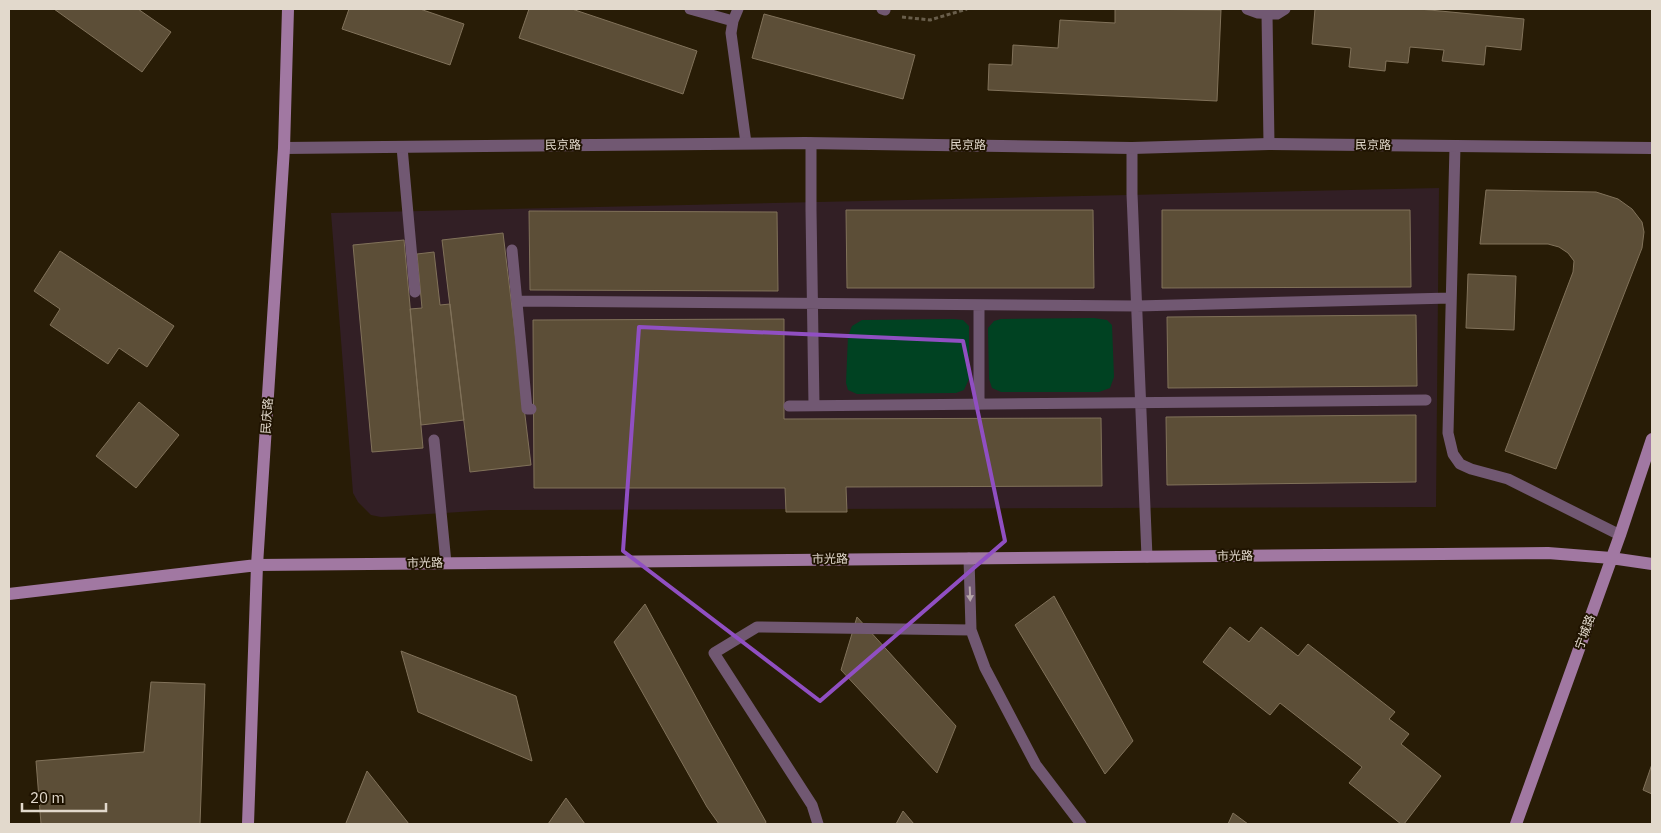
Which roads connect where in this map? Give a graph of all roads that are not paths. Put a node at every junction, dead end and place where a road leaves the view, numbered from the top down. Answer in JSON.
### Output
{"nodes":[{"id":1,"x":288,"y":9,"type":"edge"},
{"id":2,"x":690,"y":9,"type":"edge"},
{"id":3,"x":738,"y":9,"type":"edge"},
{"id":4,"x":1247,"y":9,"type":"edge"},
{"id":5,"x":1285,"y":9,"type":"edge"},
{"id":6,"x":1267,"y":14,"type":"junction"},
{"id":7,"x":733,"y":21,"type":"junction"},
{"id":8,"x":746,"y":143,"type":"junction"},
{"id":9,"x":811,"y":143,"type":"junction"},
{"id":10,"x":1269,"y":144,"type":"junction"},
{"id":11,"x":1455,"y":146,"type":"junction"},
{"id":12,"x":402,"y":147,"type":"junction"},
{"id":13,"x":284,"y":148,"type":"junction"},
{"id":14,"x":1132,"y":148,"type":"junction"},
{"id":15,"x":1652,"y":148,"type":"edge"},
{"id":16,"x":512,"y":250,"type":"dead end"},
{"id":17,"x":415,"y":292,"type":"dead end"},
{"id":18,"x":1451,"y":298,"type":"junction"},
{"id":19,"x":518,"y":301,"type":"junction"},
{"id":20,"x":812,"y":303,"type":"junction"},
{"id":21,"x":979,"y":305,"type":"junction"},
{"id":22,"x":1137,"y":306,"type":"junction"},
{"id":23,"x":1426,"y":400,"type":"dead end"},
{"id":24,"x":1141,"y":403,"type":"junction"},
{"id":25,"x":979,"y":404,"type":"junction"},
{"id":26,"x":814,"y":405,"type":"junction"},
{"id":27,"x":788,"y":406,"type":"dead end"},
{"id":28,"x":532,"y":409,"type":"dead end"},
{"id":29,"x":1652,"y":439,"type":"edge"},
{"id":30,"x":434,"y":440,"type":"dead end"},
{"id":31,"x":1620,"y":535,"type":"junction"},
{"id":32,"x":1147,"y":557,"type":"junction"},
{"id":33,"x":969,"y":558,"type":"junction"},
{"id":34,"x":1611,"y":558,"type":"junction"},
{"id":35,"x":446,"y":563,"type":"junction"},
{"id":36,"x":1652,"y":564,"type":"edge"},
{"id":37,"x":257,"y":565,"type":"junction"},
{"id":38,"x":9,"y":594,"type":"edge"},
{"id":39,"x":971,"y":630,"type":"junction"},
{"id":40,"x":248,"y":824,"type":"edge"},
{"id":41,"x":818,"y":824,"type":"edge"},
{"id":42,"x":1081,"y":824,"type":"edge"},
{"id":43,"x":1516,"y":824,"type":"edge"}],
"edges":[{"from":1,"to":13,"type":"street","name":"民庆路"},
{"from":2,"to":7,"type":"lane"},
{"from":3,"to":7,"type":"lane"},
{"from":4,"to":6,"type":"lane"},
{"from":5,"to":6,"type":"lane"},
{"from":6,"to":10,"type":"lane"},
{"from":7,"to":8,"type":"lane"},
{"from":8,"to":9,"type":"street","name":"民京路"},
{"from":8,"to":12,"type":"street","name":"民京路"},
{"from":9,"to":14,"type":"street","name":"民京路"},
{"from":9,"to":20,"type":"lane"},
{"from":10,"to":11,"type":"street","name":"民京路"},
{"from":10,"to":14,"type":"street","name":"民京路"},
{"from":11,"to":15,"type":"street","name":"民京路"},
{"from":11,"to":18,"type":"lane"},
{"from":12,"to":13,"type":"street","name":"民京路"},
{"from":12,"to":17,"type":"lane"},
{"from":13,"to":37,"type":"street","name":"民庆路"},
{"from":14,"to":22,"type":"lane"},
{"from":16,"to":19,"type":"lane"},
{"from":18,"to":22,"type":"lane"},
{"from":18,"to":31,"type":"lane"},
{"from":19,"to":20,"type":"lane"},
{"from":19,"to":28,"type":"lane"},
{"from":20,"to":21,"type":"lane"},
{"from":20,"to":26,"type":"lane"},
{"from":21,"to":22,"type":"lane"},
{"from":21,"to":25,"type":"lane"},
{"from":22,"to":24,"type":"lane"},
{"from":23,"to":24,"type":"lane"},
{"from":24,"to":25,"type":"lane"},
{"from":24,"to":32,"type":"lane"},
{"from":25,"to":26,"type":"lane"},
{"from":26,"to":27,"type":"lane"},
{"from":29,"to":31,"type":"street","name":"宁城路"},
{"from":30,"to":35,"type":"lane"},
{"from":31,"to":34,"type":"street","name":"宁城路"},
{"from":32,"to":33,"type":"street","name":"市光路"},
{"from":32,"to":34,"type":"street","name":"市光路"},
{"from":33,"to":35,"type":"street","name":"市光路"},
{"from":33,"to":39,"type":"lane","one_way":true},
{"from":34,"to":36,"type":"street","name":"市光路"},
{"from":34,"to":43,"type":"street","name":"宁城路"},
{"from":35,"to":37,"type":"street","name":"市光路"},
{"from":37,"to":38,"type":"street","name":"市光路"},
{"from":37,"to":40,"type":"street","name":"民庆路"},
{"from":39,"to":41,"type":"lane"},
{"from":39,"to":42,"type":"lane"}]}
